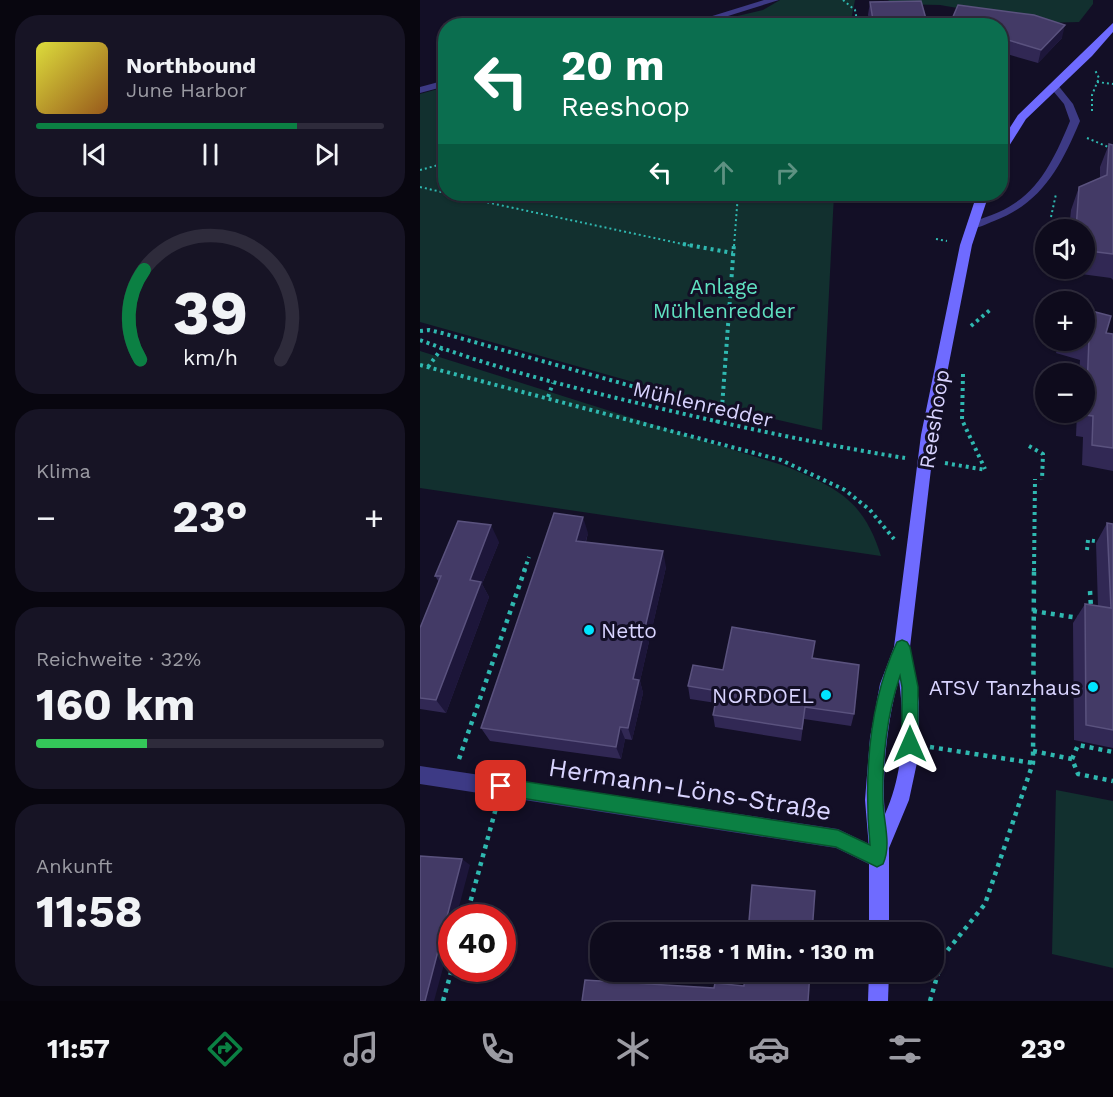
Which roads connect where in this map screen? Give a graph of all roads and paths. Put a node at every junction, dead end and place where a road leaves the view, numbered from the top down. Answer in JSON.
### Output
{"nodes":[{"id":1,"x":774,"y":0,"type":"edge"},
{"id":2,"x":843,"y":0,"type":"edge"},
{"id":3,"x":712,"y":18,"type":"edge"},
{"id":4,"x":858,"y":18,"type":"edge"},
{"id":5,"x":1113,"y":26,"type":"edge"},
{"id":6,"x":1097,"y":82,"type":"dead end"},
{"id":7,"x":1113,"y":84,"type":"edge"},
{"id":8,"x":438,"y":86,"type":"edge"},
{"id":9,"x":1054,"y":86,"type":"junction"},
{"id":10,"x":420,"y":90,"type":"edge"},
{"id":11,"x":1084,"y":137,"type":"dead end"},
{"id":12,"x":1008,"y":139,"type":"edge"},
{"id":13,"x":1113,"y":149,"type":"edge"},
{"id":14,"x":438,"y":165,"type":"edge"},
{"id":15,"x":420,"y":170,"type":"edge"},
{"id":16,"x":420,"y":187,"type":"edge"},
{"id":17,"x":438,"y":191,"type":"edge"},
{"id":18,"x":483,"y":201,"type":"edge"},
{"id":19,"x":737,"y":201,"type":"edge"},
{"id":20,"x":980,"y":201,"type":"edge"},
{"id":21,"x":971,"y":226,"type":"junction"},
{"id":22,"x":733,"y":253,"type":"junction"},
{"id":23,"x":990,"y":310,"type":"dead end"},
{"id":24,"x":420,"y":331,"type":"edge"},
{"id":25,"x":967,"y":331,"type":"dead end"},
{"id":26,"x":420,"y":340,"type":"edge"},
{"id":27,"x":442,"y":348,"type":"junction"},
{"id":28,"x":420,"y":365,"type":"edge"},
{"id":29,"x":964,"y":366,"type":"dead end"},
{"id":30,"x":428,"y":367,"type":"junction"},
{"id":31,"x":553,"y":383,"type":"junction"},
{"id":32,"x":548,"y":397,"type":"junction"},
{"id":33,"x":720,"y":411,"type":"junction"},
{"id":34,"x":717,"y":423,"type":"junction"},
{"id":35,"x":1029,"y":446,"type":"dead end"},
{"id":36,"x":926,"y":460,"type":"junction"},
{"id":37,"x":986,"y":470,"type":"joint"},
{"id":38,"x":1035,"y":479,"type":"dead end"},
{"id":39,"x":1042,"y":480,"type":"dead end"},
{"id":40,"x":897,"y":543,"type":"dead end"},
{"id":41,"x":1104,"y":543,"type":"dead end"},
{"id":42,"x":1087,"y":550,"type":"dead end"},
{"id":43,"x":529,"y":557,"type":"dead end"},
{"id":44,"x":1090,"y":591,"type":"dead end"},
{"id":45,"x":1032,"y":610,"type":"junction"},
{"id":46,"x":1091,"y":610,"type":"edge"},
{"id":47,"x":1081,"y":618,"type":"dead end"},
{"id":48,"x":902,"y":647,"type":"junction"},
{"id":49,"x":910,"y":744,"type":"junction"},
{"id":50,"x":1033,"y":751,"type":"junction"},
{"id":51,"x":1113,"y":752,"type":"edge"},
{"id":52,"x":1072,"y":759,"type":"junction"},
{"id":53,"x":1033,"y":763,"type":"junction"},
{"id":54,"x":420,"y":775,"type":"edge"},
{"id":55,"x":452,"y":780,"type":"junction"},
{"id":56,"x":1113,"y":781,"type":"edge"},
{"id":57,"x":501,"y":786,"type":"junction"},
{"id":58,"x":878,"y":853,"type":"junction"},
{"id":59,"x":470,"y":904,"type":"edge"},
{"id":60,"x":879,"y":922,"type":"edge"},
{"id":61,"x":448,"y":982,"type":"edge"},
{"id":62,"x":879,"y":982,"type":"edge"},
{"id":63,"x":443,"y":1001,"type":"edge"},
{"id":64,"x":878,"y":1001,"type":"edge"},
{"id":65,"x":930,"y":1001,"type":"edge"}],
"edges":[{"from":1,"to":3,"type":"street"},
{"from":2,"to":4,"type":"path"},
{"from":5,"to":9,"type":"street"},
{"from":6,"to":7,"type":"path"},
{"from":8,"to":10,"type":"street"},
{"from":9,"to":12,"type":"street"},
{"from":9,"to":21,"type":"lane"},
{"from":11,"to":13,"type":"path"},
{"from":14,"to":15,"type":"path"},
{"from":16,"to":17,"type":"path"},
{"from":18,"to":22,"type":"path"},
{"from":19,"to":22,"type":"path"},
{"from":20,"to":21,"type":"street","name":"Reeshoop"},
{"from":21,"to":36,"type":"street","name":"Reeshoop"},
{"from":22,"to":33,"type":"path"},
{"from":23,"to":25,"type":"path"},
{"from":24,"to":33,"type":"path"},
{"from":26,"to":27,"type":"path","name":"Mühlenredder"},
{"from":27,"to":30,"type":"path"},
{"from":27,"to":31,"type":"path","name":"Mühlenredder"},
{"from":28,"to":30,"type":"path"},
{"from":29,"to":37,"type":"path"},
{"from":30,"to":32,"type":"path"},
{"from":31,"to":32,"type":"path"},
{"from":31,"to":34,"type":"path","name":"Mühlenredder"},
{"from":32,"to":40,"type":"path"},
{"from":33,"to":34,"type":"path"},
{"from":34,"to":36,"type":"path","name":"Mühlenredder"},
{"from":35,"to":39,"type":"path"},
{"from":36,"to":37,"type":"path","name":"Mühlenredder"},
{"from":36,"to":48,"type":"street","name":"Reeshoop"},
{"from":38,"to":45,"type":"path"},
{"from":41,"to":42,"type":"path"},
{"from":43,"to":55,"type":"path"},
{"from":44,"to":46,"type":"path"},
{"from":45,"to":47,"type":"path"},
{"from":45,"to":50,"type":"path"},
{"from":48,"to":49,"type":"street","name":"Reeshoop"},
{"from":48,"to":58,"type":"street","name":"Reeshoop"},
{"from":49,"to":53,"type":"path"},
{"from":49,"to":58,"type":"street","name":"Reeshoop"},
{"from":50,"to":52,"type":"path"},
{"from":50,"to":53,"type":"path"},
{"from":51,"to":52,"type":"path"},
{"from":52,"to":56,"type":"path"},
{"from":53,"to":65,"type":"path"},
{"from":54,"to":55,"type":"street","name":"Hermann-Löns-Straße"},
{"from":55,"to":57,"type":"street","name":"Hermann-Löns-Straße"},
{"from":57,"to":58,"type":"street","name":"Hermann-Löns-Straße"},
{"from":57,"to":59,"type":"path"},
{"from":58,"to":60,"type":"street","name":"Reeshoop"},
{"from":61,"to":63,"type":"path"},
{"from":62,"to":64,"type":"street"}]}
